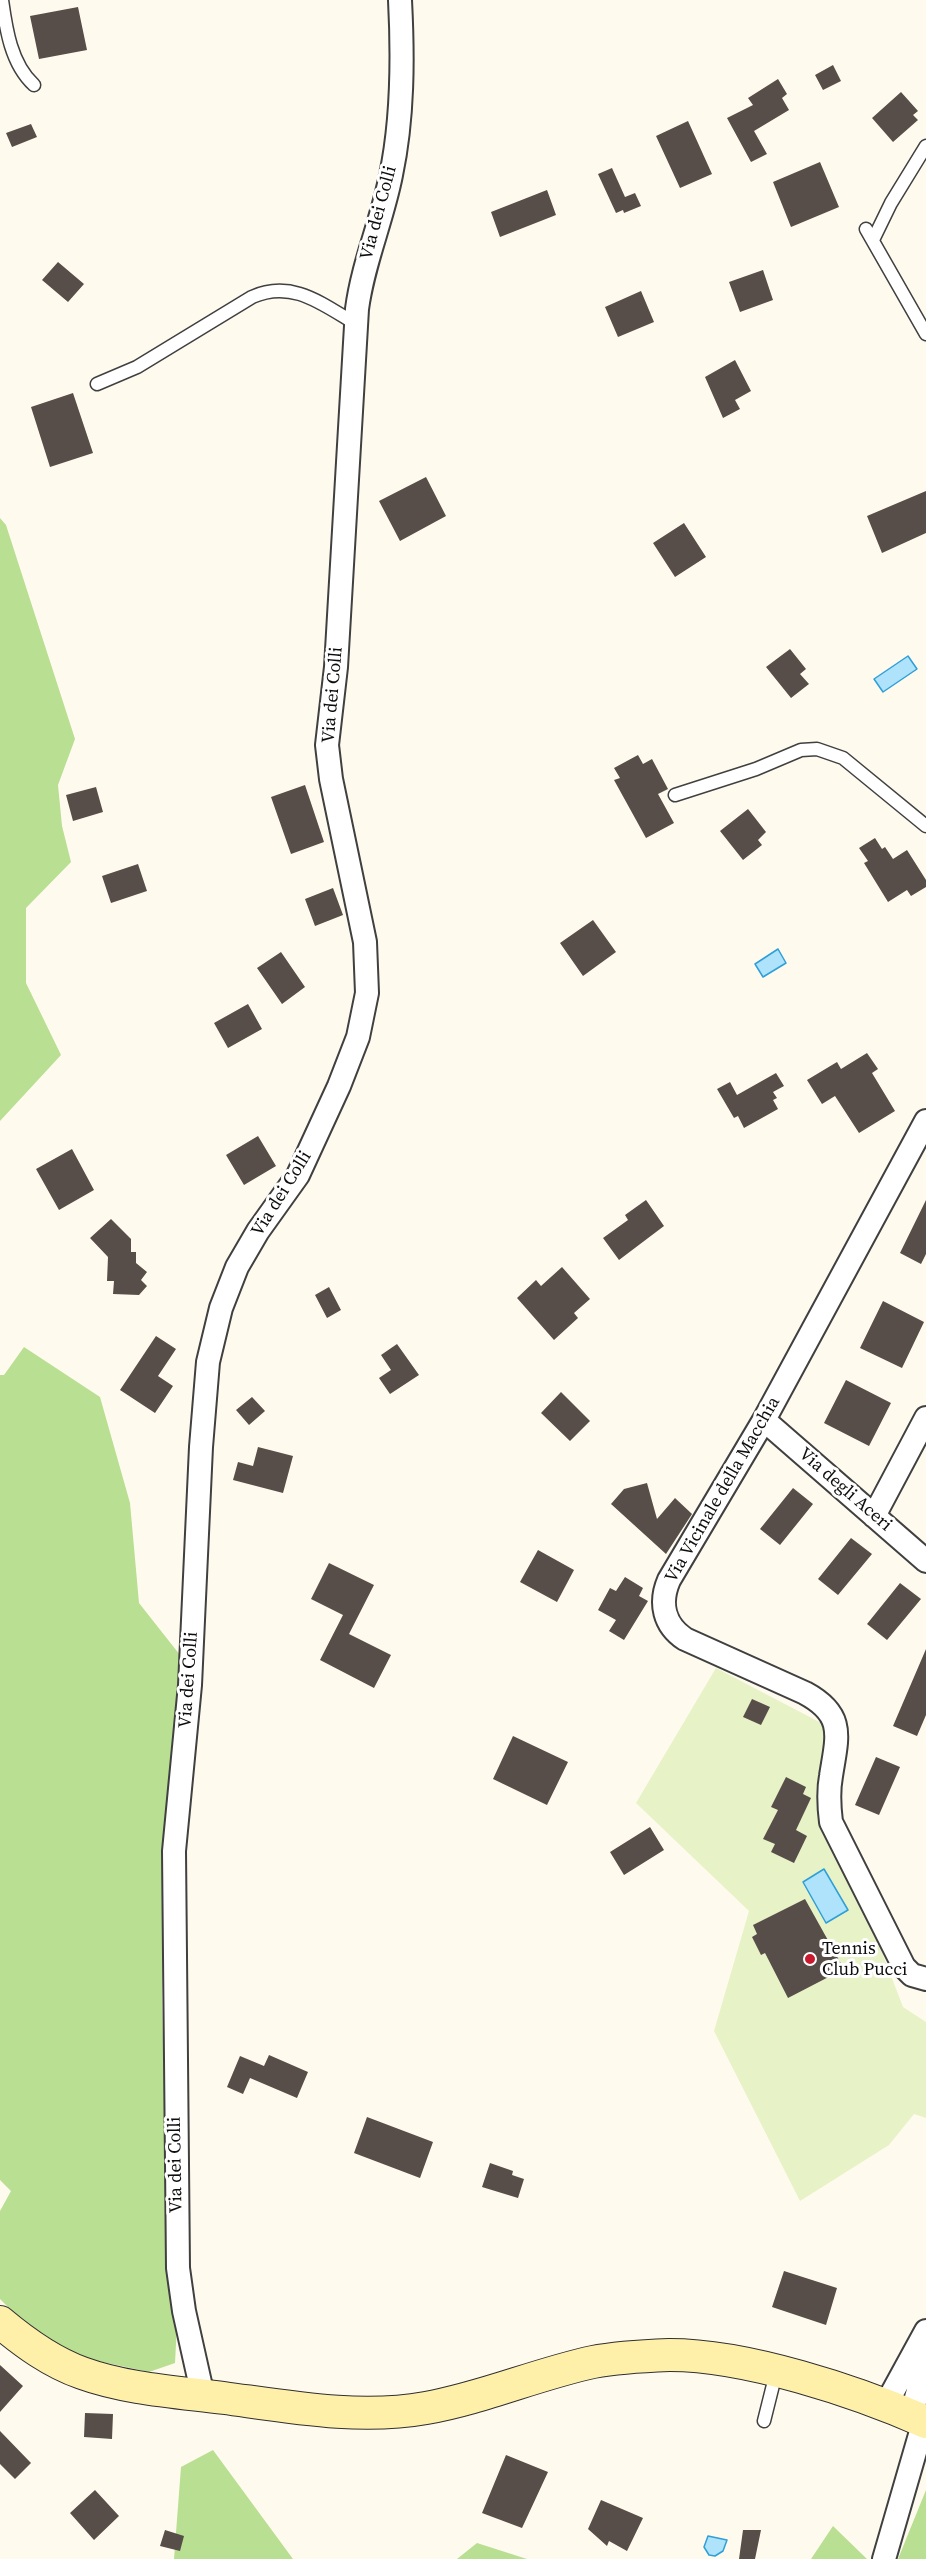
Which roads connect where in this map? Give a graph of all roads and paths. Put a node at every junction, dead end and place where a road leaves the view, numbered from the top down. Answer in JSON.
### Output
{"nodes":[{"id":1,"x":2,"y":0,"type":"edge"},
{"id":2,"x":400,"y":0,"type":"edge"},
{"id":3,"x":34,"y":85,"type":"dead end"},
{"id":4,"x":926,"y":146,"type":"edge"},
{"id":5,"x":356,"y":324,"type":"junction"},
{"id":6,"x":926,"y":334,"type":"edge"},
{"id":7,"x":97,"y":384,"type":"dead end"},
{"id":8,"x":675,"y":795,"type":"dead end"},
{"id":9,"x":926,"y":826,"type":"edge"},
{"id":10,"x":926,"y":1121,"type":"edge"},
{"id":11,"x":926,"y":1418,"type":"edge"},
{"id":12,"x":764,"y":1419,"type":"junction"},
{"id":13,"x":874,"y":1516,"type":"junction"},
{"id":14,"x":926,"y":1561,"type":"edge"},
{"id":15,"x":926,"y":1979,"type":"edge"},
{"id":16,"x":0,"y":2322,"type":"edge"},
{"id":17,"x":925,"y":2333,"type":"edge"},
{"id":18,"x":777,"y":2371,"type":"junction"},
{"id":19,"x":203,"y":2396,"type":"junction"},
{"id":20,"x":912,"y":2416,"type":"edge"},
{"id":21,"x":764,"y":2421,"type":"dead end"},
{"id":22,"x":884,"y":2559,"type":"edge"}],
"edges":[{"from":1,"to":3,"type":"lane"},
{"from":2,"to":5,"type":"street","name":"Via dei Colli"},
{"from":4,"to":6,"type":"lane"},
{"from":5,"to":7,"type":"lane"},
{"from":5,"to":19,"type":"street","name":"Via dei Colli"},
{"from":8,"to":9,"type":"lane"},
{"from":10,"to":12,"type":"street","name":"Via Vicinale della Macchia"},
{"from":11,"to":13,"type":"street"},
{"from":12,"to":13,"type":"street","name":"Via degli Aceri"},
{"from":12,"to":15,"type":"street","name":"Via Vicinale della Macchia"},
{"from":13,"to":14,"type":"street","name":"Via degli Aceri"},
{"from":16,"to":19,"type":"main road"},
{"from":17,"to":20,"type":"street"},
{"from":18,"to":19,"type":"main road"},
{"from":18,"to":20,"type":"main road"},
{"from":18,"to":21,"type":"lane"},
{"from":20,"to":22,"type":"street"}]}
